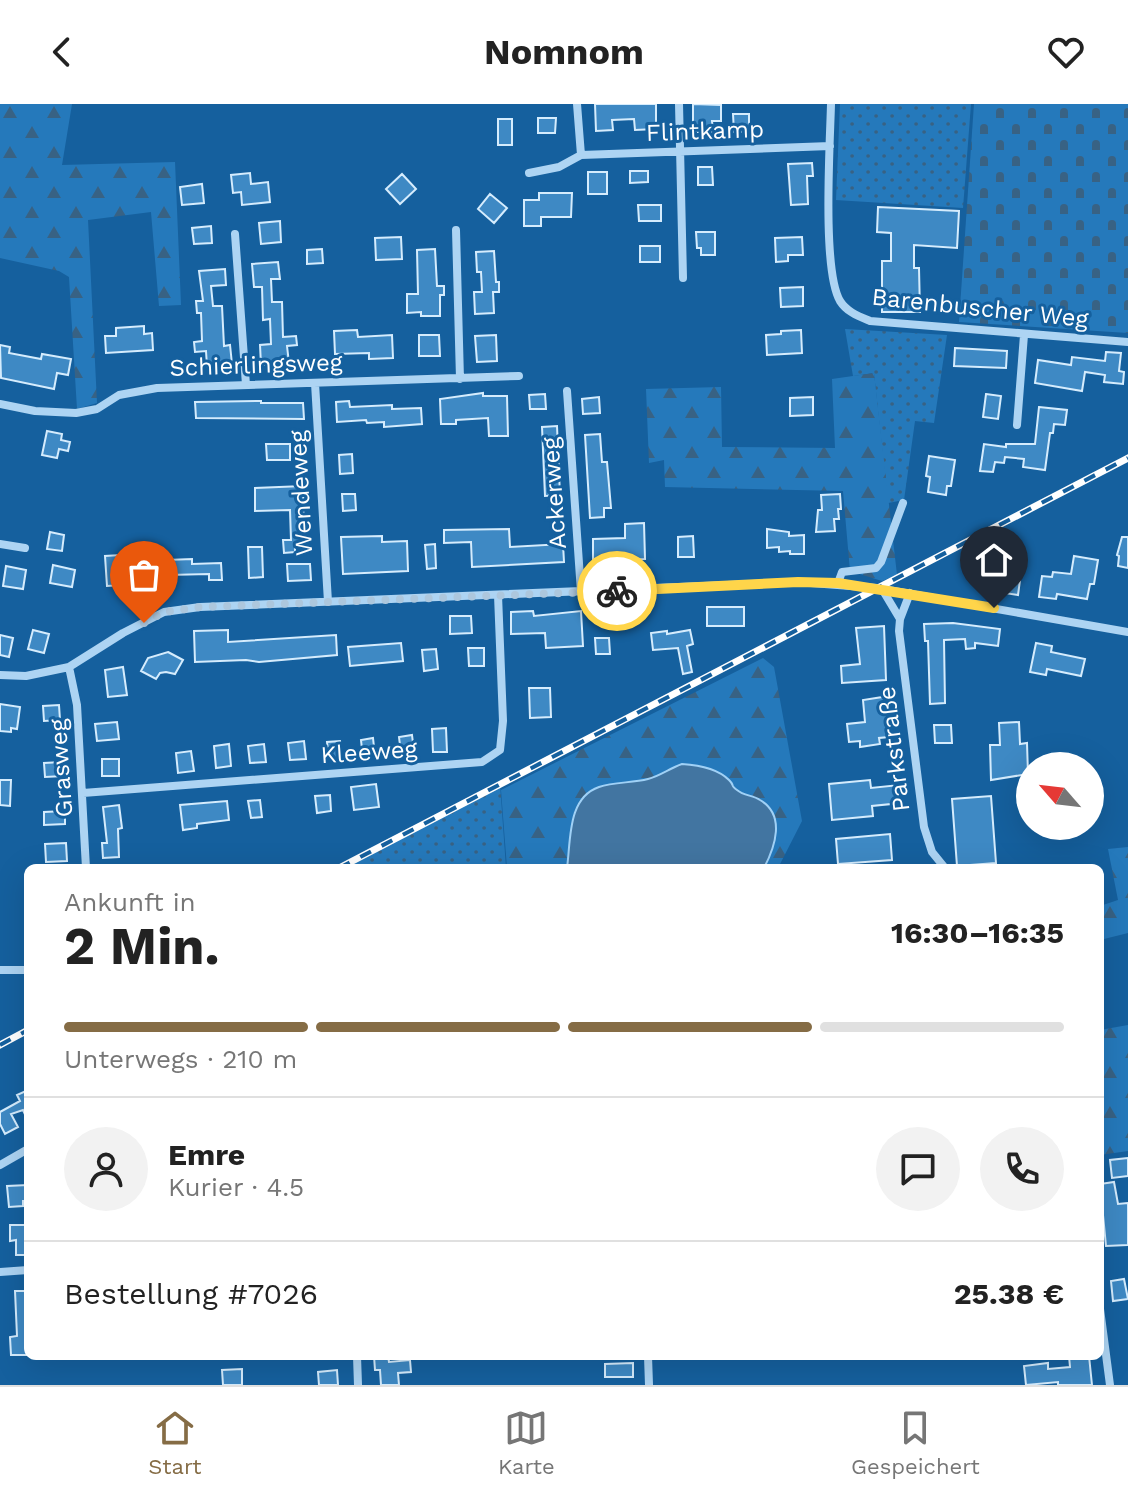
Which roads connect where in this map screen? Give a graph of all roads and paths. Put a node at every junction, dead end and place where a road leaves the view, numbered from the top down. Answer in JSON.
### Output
{"nodes":[{"id":1,"x":577,"y":104,"type":"edge"},
{"id":2,"x":679,"y":104,"type":"edge"},
{"id":3,"x":831,"y":104,"type":"edge"},
{"id":4,"x":830,"y":146,"type":"junction"},
{"id":5,"x":679,"y":151,"type":"junction"},
{"id":6,"x":581,"y":155,"type":"junction"},
{"id":7,"x":529,"y":173,"type":"dead end"},
{"id":8,"x":456,"y":230,"type":"dead end"},
{"id":9,"x":235,"y":234,"type":"dead end"},
{"id":10,"x":683,"y":278,"type":"dead end"},
{"id":11,"x":1024,"y":335,"type":"junction"},
{"id":12,"x":1128,"y":342,"type":"edge"},
{"id":13,"x":519,"y":376,"type":"dead end"},
{"id":14,"x":460,"y":379,"type":"junction"},
{"id":15,"x":315,"y":383,"type":"junction"},
{"id":16,"x":246,"y":385,"type":"junction"},
{"id":17,"x":567,"y":391,"type":"dead end"},
{"id":18,"x":0,"y":404,"type":"edge"},
{"id":19,"x":1017,"y":425,"type":"dead end"},
{"id":20,"x":903,"y":503,"type":"dead end"},
{"id":21,"x":0,"y":544,"type":"edge"},
{"id":22,"x":25,"y":548,"type":"dead end"},
{"id":23,"x":838,"y":583,"type":"junction"},
{"id":24,"x":880,"y":588,"type":"junction"},
{"id":25,"x":581,"y":592,"type":"junction"},
{"id":26,"x":910,"y":593,"type":"junction"},
{"id":27,"x":498,"y":595,"type":"junction"},
{"id":28,"x":328,"y":602,"type":"junction"},
{"id":29,"x":900,"y":619,"type":"junction"},
{"id":30,"x":1128,"y":632,"type":"edge"},
{"id":31,"x":69,"y":667,"type":"junction"},
{"id":32,"x":0,"y":675,"type":"edge"},
{"id":33,"x":83,"y":793,"type":"junction"},
{"id":34,"x":86,"y":864,"type":"edge"},
{"id":35,"x":942,"y":864,"type":"edge"},
{"id":36,"x":0,"y":970,"type":"edge"},
{"id":37,"x":24,"y":970,"type":"edge"},
{"id":38,"x":24,"y":1151,"type":"edge"},
{"id":39,"x":0,"y":1165,"type":"edge"},
{"id":40,"x":24,"y":1270,"type":"edge"},
{"id":41,"x":0,"y":1272,"type":"edge"},
{"id":42,"x":1104,"y":1339,"type":"edge"},
{"id":43,"x":357,"y":1360,"type":"edge"},
{"id":44,"x":648,"y":1360,"type":"edge"},
{"id":45,"x":358,"y":1385,"type":"edge"},
{"id":46,"x":649,"y":1385,"type":"edge"},
{"id":47,"x":1110,"y":1385,"type":"edge"}],
"edges":[{"from":1,"to":6,"type":"street"},
{"from":2,"to":5,"type":"street"},
{"from":3,"to":4,"type":"street","name":"Barenbuscher Weg"},
{"from":4,"to":5,"type":"street","name":"Flintkamp"},
{"from":4,"to":11,"type":"street","name":"Barenbuscher Weg"},
{"from":5,"to":6,"type":"street","name":"Flintkamp"},
{"from":5,"to":10,"type":"street"},
{"from":6,"to":7,"type":"street","name":"Flintkamp"},
{"from":8,"to":14,"type":"street"},
{"from":9,"to":16,"type":"street"},
{"from":11,"to":12,"type":"street","name":"Barenbuscher Weg"},
{"from":11,"to":19,"type":"street"},
{"from":13,"to":14,"type":"street","name":"Schierlingsweg"},
{"from":14,"to":15,"type":"street","name":"Schierlingsweg"},
{"from":15,"to":16,"type":"street","name":"Schierlingsweg"},
{"from":15,"to":28,"type":"street","name":"Wendeweg"},
{"from":16,"to":18,"type":"street","name":"Schierlingsweg"},
{"from":17,"to":25,"type":"street","name":"Ackerweg"},
{"from":20,"to":23,"type":"street"},
{"from":21,"to":22,"type":"street"},
{"from":23,"to":24,"type":"street"},
{"from":23,"to":25,"type":"street"},
{"from":24,"to":26,"type":"street"},
{"from":24,"to":29,"type":"street","name":"Parkstraße"},
{"from":25,"to":27,"type":"street"},
{"from":26,"to":29,"type":"street","name":"Parkstraße"},
{"from":26,"to":30,"type":"street"},
{"from":27,"to":28,"type":"street"},
{"from":27,"to":33,"type":"street","name":"Kleeweg"},
{"from":28,"to":31,"type":"street"},
{"from":29,"to":35,"type":"street","name":"Parkstraße"},
{"from":31,"to":32,"type":"street"},
{"from":31,"to":33,"type":"street","name":"Grasweg"},
{"from":33,"to":34,"type":"street","name":"Grasweg"},
{"from":36,"to":37,"type":"street"},
{"from":38,"to":39,"type":"street"},
{"from":40,"to":41,"type":"street"},
{"from":42,"to":47,"type":"street"},
{"from":43,"to":45,"type":"street"},
{"from":44,"to":46,"type":"street"}]}
